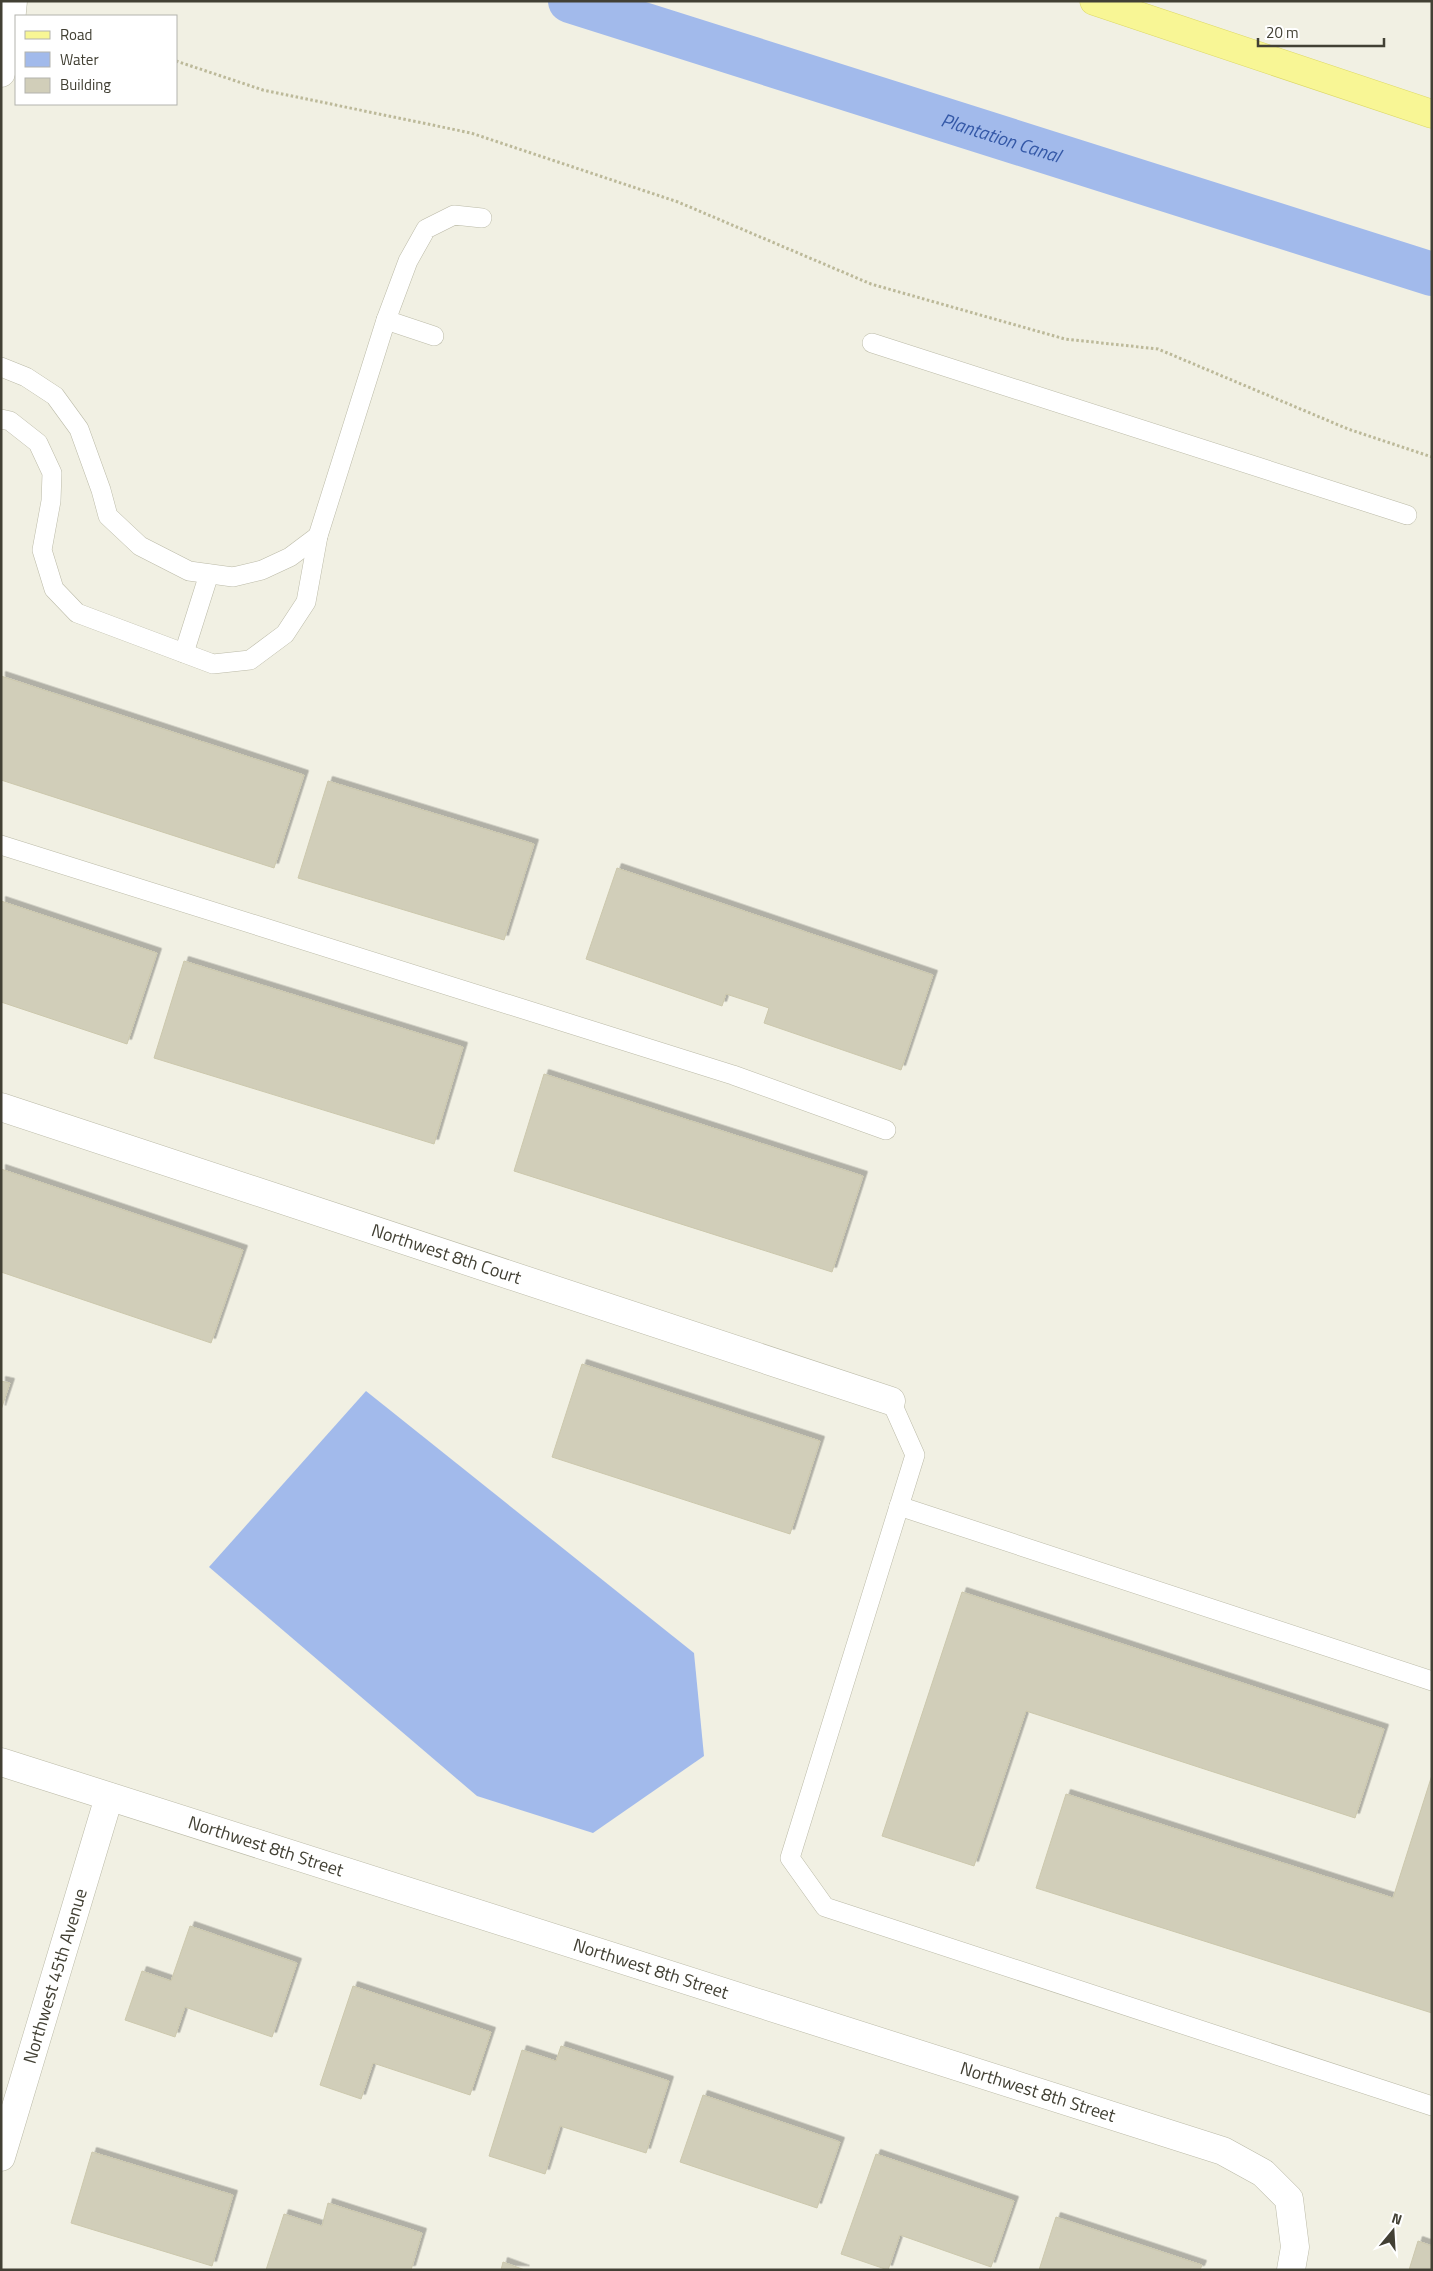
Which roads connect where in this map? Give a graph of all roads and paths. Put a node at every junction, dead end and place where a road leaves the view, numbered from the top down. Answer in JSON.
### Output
{"nodes":[{"id":1,"x":13,"y":1,"type":"edge"},
{"id":2,"x":1094,"y":1,"type":"edge"},
{"id":3,"x":178,"y":62,"type":"edge"},
{"id":4,"x":1,"y":73,"type":"edge"},
{"id":5,"x":1425,"y":109,"type":"edge"},
{"id":6,"x":482,"y":218,"type":"dead end"},
{"id":7,"x":386,"y":320,"type":"junction"},
{"id":8,"x":434,"y":336,"type":"dead end"},
{"id":9,"x":872,"y":343,"type":"dead end"},
{"id":10,"x":1,"y":367,"type":"edge"},
{"id":11,"x":1,"y":419,"type":"edge"},
{"id":12,"x":1432,"y":457,"type":"edge"},
{"id":13,"x":1407,"y":514,"type":"dead end"},
{"id":14,"x":318,"y":536,"type":"junction"},
{"id":15,"x":209,"y":574,"type":"junction"},
{"id":16,"x":184,"y":653,"type":"junction"},
{"id":17,"x":1,"y":845,"type":"edge"},
{"id":18,"x":1,"y":1107,"type":"edge"},
{"id":19,"x":886,"y":1130,"type":"dead end"},
{"id":20,"x":891,"y":1401,"type":"joint"},
{"id":21,"x":899,"y":1506,"type":"junction"},
{"id":22,"x":1432,"y":1680,"type":"edge"},
{"id":23,"x":1,"y":1762,"type":"edge"},
{"id":24,"x":109,"y":1797,"type":"junction"},
{"id":25,"x":1432,"y":2106,"type":"edge"},
{"id":26,"x":1,"y":2157,"type":"edge"},
{"id":27,"x":1291,"y":2270,"type":"edge"}],
"edges":[{"from":1,"to":4,"type":"street"},
{"from":2,"to":5,"type":"main road"},
{"from":3,"to":12,"type":"path"},
{"from":6,"to":7,"type":"lane"},
{"from":7,"to":8,"type":"lane"},
{"from":7,"to":14,"type":"lane"},
{"from":9,"to":13,"type":"lane"},
{"from":10,"to":15,"type":"lane"},
{"from":11,"to":16,"type":"lane"},
{"from":14,"to":15,"type":"lane"},
{"from":14,"to":16,"type":"lane"},
{"from":15,"to":16,"type":"lane"},
{"from":17,"to":19,"type":"lane"},
{"from":18,"to":20,"type":"street","name":"Northwest 8th Court"},
{"from":20,"to":21,"type":"lane"},
{"from":21,"to":22,"type":"lane"},
{"from":21,"to":25,"type":"lane"},
{"from":23,"to":24,"type":"street","name":"Northwest 8th Street"},
{"from":24,"to":26,"type":"street","name":"Northwest 45th Avenue"},
{"from":24,"to":27,"type":"street","name":"Northwest 8th Street"}]}
